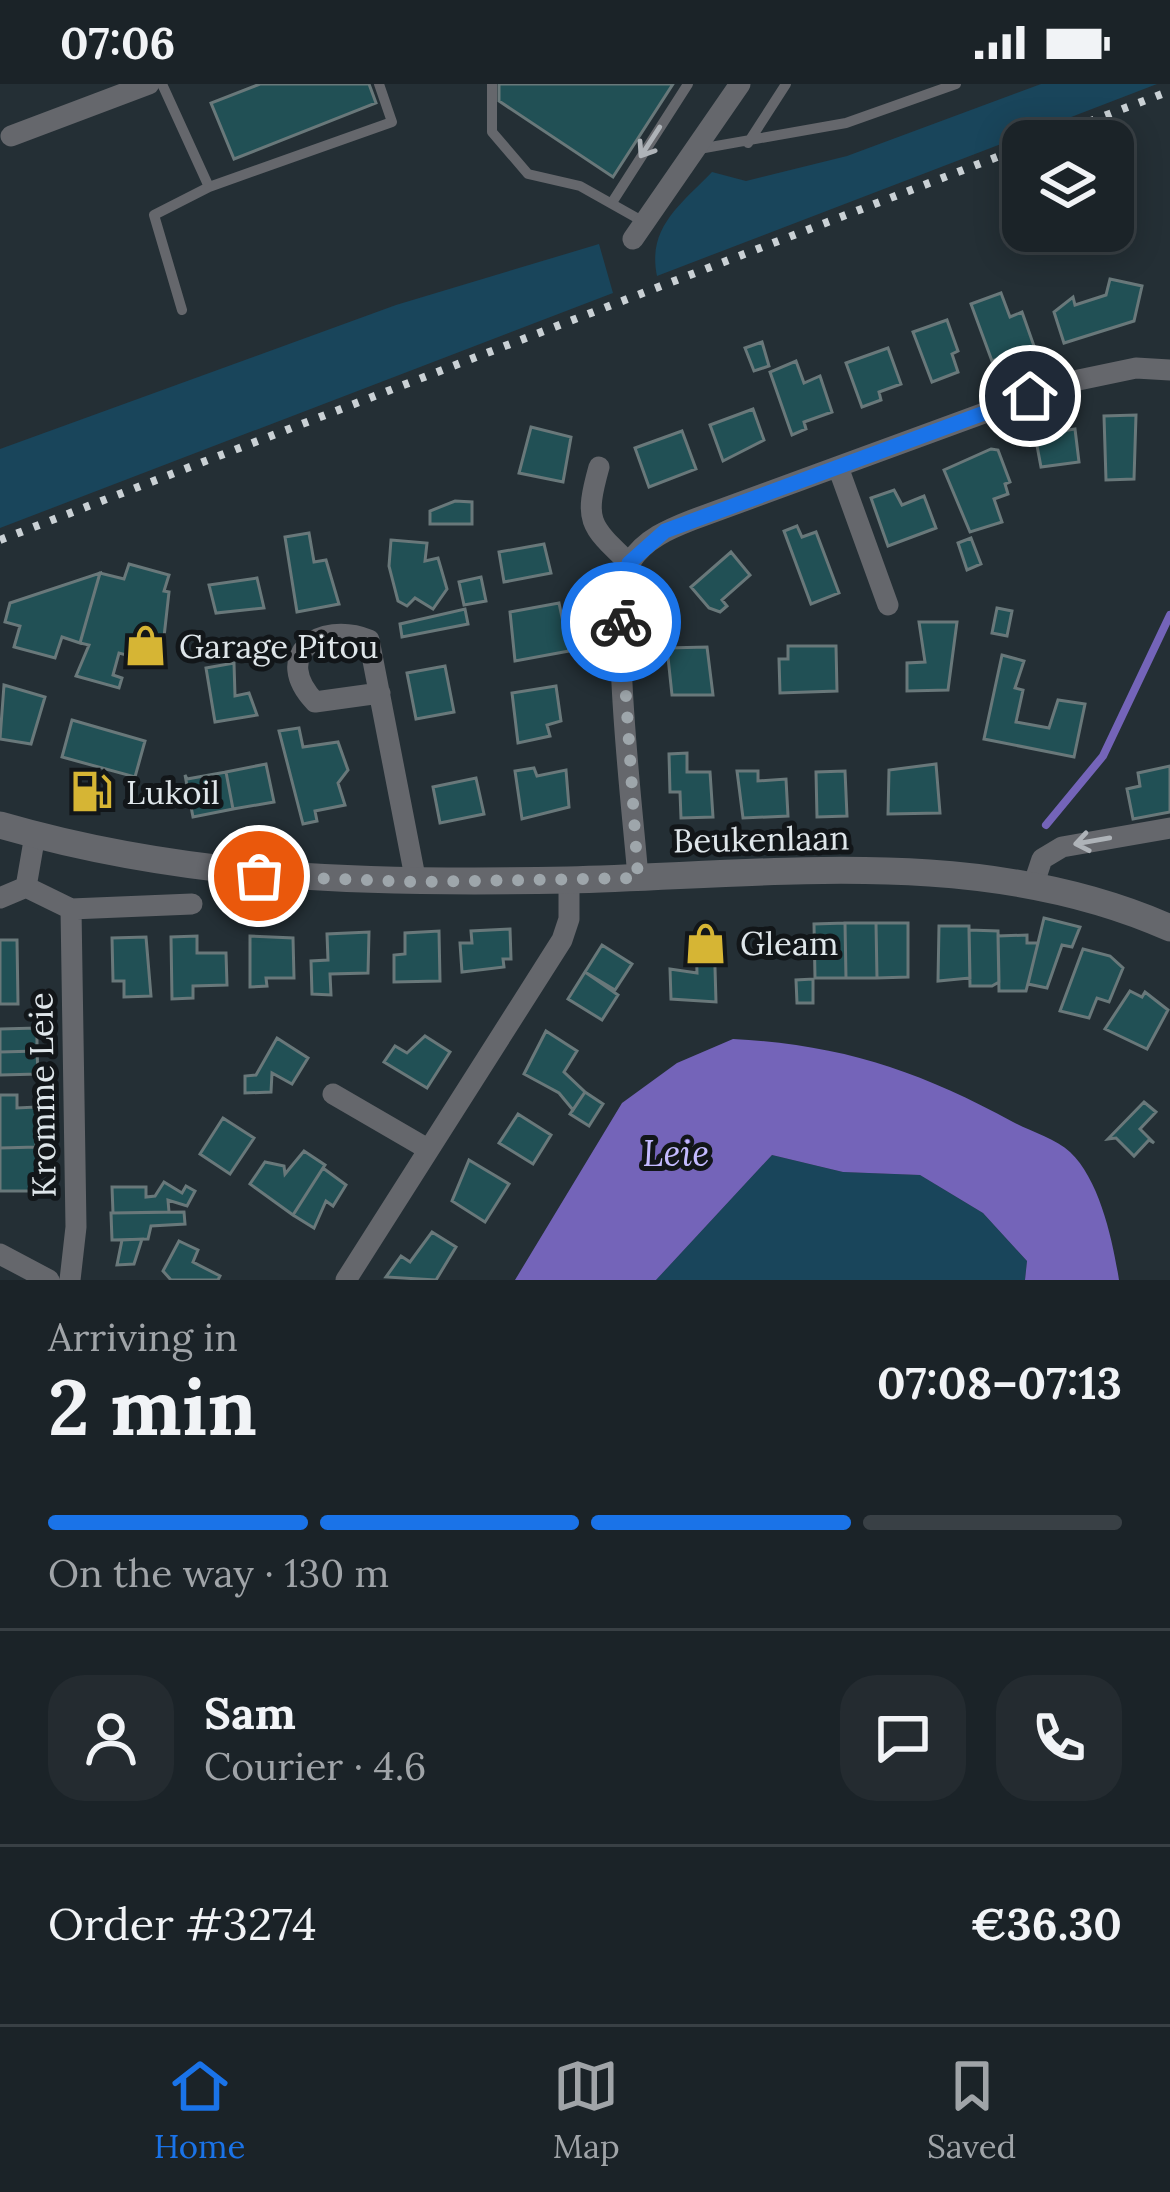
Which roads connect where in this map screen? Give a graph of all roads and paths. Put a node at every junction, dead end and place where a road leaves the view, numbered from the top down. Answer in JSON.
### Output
{"nodes":[{"id":1,"x":149,"y":84,"type":"edge"},
{"id":2,"x":161,"y":84,"type":"edge"},
{"id":3,"x":379,"y":84,"type":"edge"},
{"id":4,"x":492,"y":84,"type":"edge"},
{"id":5,"x":688,"y":84,"type":"edge"},
{"id":6,"x":740,"y":84,"type":"edge"},
{"id":7,"x":786,"y":84,"type":"edge"},
{"id":8,"x":956,"y":84,"type":"edge"},
{"id":9,"x":11,"y":136,"type":"dead end"},
{"id":10,"x":748,"y":142,"type":"junction"},
{"id":11,"x":696,"y":149,"type":"junction"},
{"id":12,"x":209,"y":187,"type":"junction"},
{"id":13,"x":613,"y":201,"type":"junction"},
{"id":14,"x":639,"y":231,"type":"joint"},
{"id":15,"x":182,"y":310,"type":"dead end"},
{"id":16,"x":1170,"y":370,"type":"edge"},
{"id":17,"x":599,"y":467,"type":"dead end"},
{"id":18,"x":838,"y":467,"type":"junction"},
{"id":19,"x":629,"y":563,"type":"junction"},
{"id":20,"x":888,"y":605,"type":"dead end"},
{"id":21,"x":380,"y":693,"type":"dead end"},
{"id":22,"x":0,"y":825,"type":"edge"},
{"id":23,"x":1170,"y":828,"type":"edge"},
{"id":24,"x":35,"y":835,"type":"junction"},
{"id":25,"x":638,"y":878,"type":"junction"},
{"id":26,"x":569,"y":880,"type":"junction"},
{"id":27,"x":416,"y":882,"type":"junction"},
{"id":28,"x":1034,"y":884,"type":"junction"},
{"id":29,"x":26,"y":887,"type":"junction"},
{"id":30,"x":0,"y":898,"type":"edge"},
{"id":31,"x":192,"y":904,"type":"dead end"},
{"id":32,"x":71,"y":909,"type":"junction"},
{"id":33,"x":1170,"y":928,"type":"edge"},
{"id":34,"x":333,"y":1094,"type":"dead end"},
{"id":35,"x":426,"y":1148,"type":"junction"},
{"id":36,"x":0,"y":1254,"type":"edge"},
{"id":37,"x":49,"y":1280,"type":"edge"},
{"id":38,"x":70,"y":1280,"type":"edge"},
{"id":39,"x":346,"y":1280,"type":"edge"}],
"edges":[{"from":1,"to":9,"type":"street"},
{"from":2,"to":12,"type":"lane"},
{"from":3,"to":12,"type":"lane"},
{"from":4,"to":13,"type":"lane"},
{"from":5,"to":13,"type":"lane","one_way":true},
{"from":6,"to":11,"type":"street"},
{"from":7,"to":10,"type":"lane"},
{"from":8,"to":10,"type":"lane"},
{"from":10,"to":11,"type":"lane"},
{"from":11,"to":14,"type":"street"},
{"from":12,"to":15,"type":"lane"},
{"from":13,"to":14,"type":"lane"},
{"from":16,"to":18,"type":"street"},
{"from":17,"to":19,"type":"street"},
{"from":18,"to":19,"type":"street"},
{"from":18,"to":20,"type":"street"},
{"from":19,"to":25,"type":"street"},
{"from":21,"to":27,"type":"street"},
{"from":22,"to":24,"type":"street","name":"Beukenlaan"},
{"from":23,"to":28,"type":"street","one_way":true},
{"from":24,"to":27,"type":"street","name":"Beukenlaan"},
{"from":24,"to":29,"type":"street"},
{"from":25,"to":26,"type":"street","name":"Beukenlaan"},
{"from":25,"to":28,"type":"street","name":"Beukenlaan"},
{"from":26,"to":27,"type":"street","name":"Beukenlaan"},
{"from":26,"to":35,"type":"street"},
{"from":28,"to":33,"type":"street","name":"Beukenlaan"},
{"from":29,"to":30,"type":"street"},
{"from":29,"to":32,"type":"street"},
{"from":31,"to":32,"type":"street"},
{"from":32,"to":38,"type":"street","name":"Kromme Leie"},
{"from":34,"to":35,"type":"street"},
{"from":35,"to":39,"type":"street"},
{"from":36,"to":37,"type":"street"}]}
